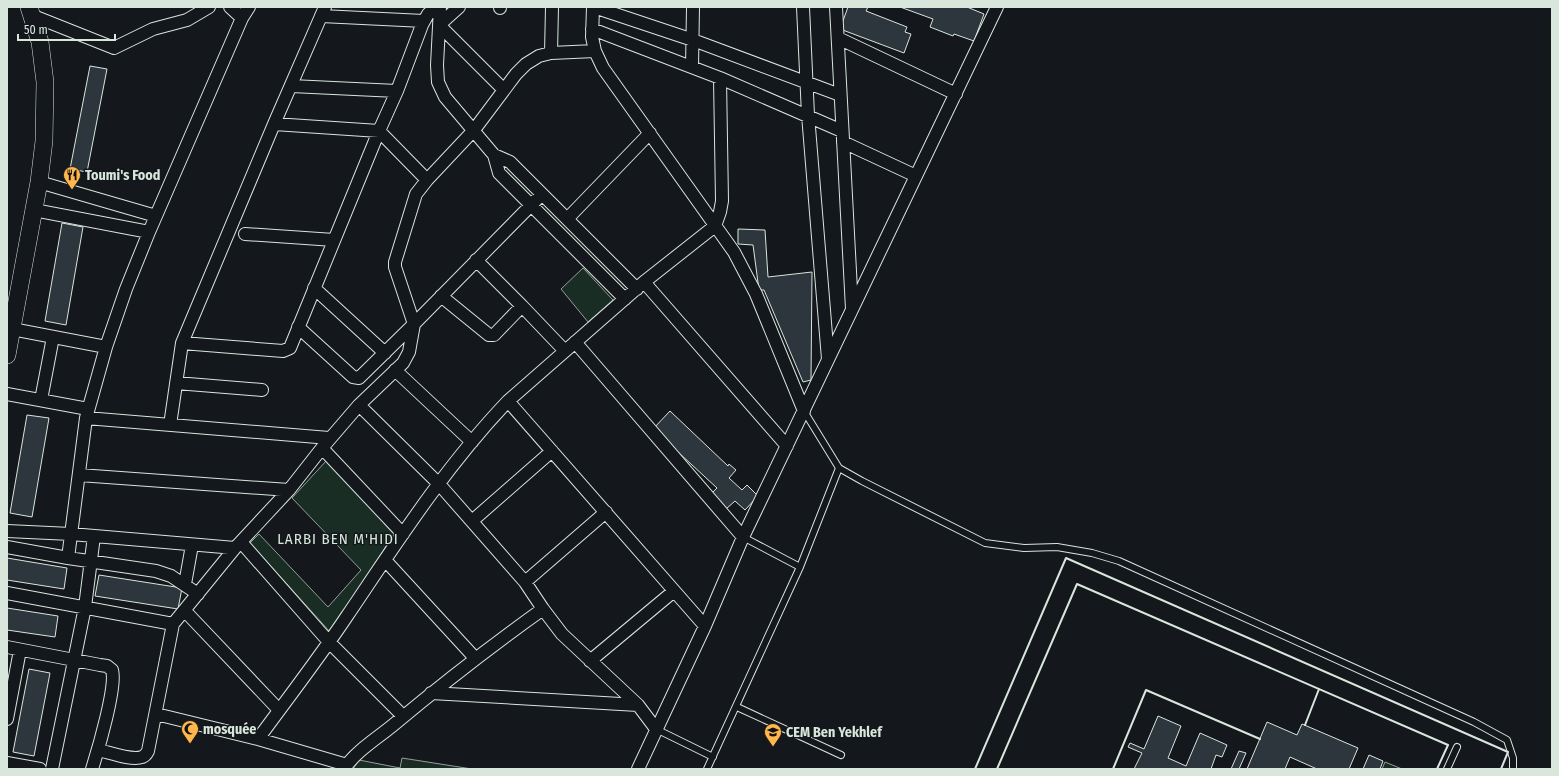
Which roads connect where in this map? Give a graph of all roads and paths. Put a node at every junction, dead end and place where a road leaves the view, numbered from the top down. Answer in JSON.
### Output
{"nodes":[{"id":1,"x":210,"y":7,"type":"edge"},
{"id":2,"x":230,"y":7,"type":"edge"},
{"id":3,"x":249,"y":7,"type":"edge"},
{"id":4,"x":436,"y":7,"type":"edge"},
{"id":5,"x":440,"y":7,"type":"edge"},
{"id":6,"x":459,"y":7,"type":"edge"},
{"id":7,"x":552,"y":7,"type":"edge"},
{"id":8,"x":594,"y":7,"type":"edge"},
{"id":9,"x":693,"y":7,"type":"edge"},
{"id":10,"x":803,"y":7,"type":"edge"},
{"id":11,"x":836,"y":7,"type":"edge"},
{"id":12,"x":995,"y":8,"type":"edge"},
{"id":13,"x":30,"y":11,"type":"edge"},
{"id":14,"x":323,"y":12,"type":"edge"},
{"id":15,"x":242,"y":18,"type":"junction"},
{"id":16,"x":424,"y":21,"type":"junction"},
{"id":17,"x":439,"y":25,"type":"junction"},
{"id":18,"x":592,"y":29,"type":"junction"},
{"id":19,"x":838,"y":38,"type":"junction"},
{"id":20,"x":692,"y":40,"type":"junction"},
{"id":21,"x":595,"y":51,"type":"junction"},
{"id":22,"x":551,"y":53,"type":"junction"},
{"id":23,"x":692,"y":67,"type":"junction"},
{"id":24,"x":720,"y":78,"type":"junction"},
{"id":25,"x":806,"y":82,"type":"junction"},
{"id":26,"x":290,"y":86,"type":"junction"},
{"id":27,"x":504,"y":90,"type":"junction"},
{"id":28,"x":397,"y":91,"type":"junction"},
{"id":29,"x":956,"y":94,"type":"junction"},
{"id":30,"x":840,"y":95,"type":"junction"},
{"id":31,"x":808,"y":115,"type":"junction"},
{"id":32,"x":274,"y":124,"type":"junction"},
{"id":33,"x":474,"y":130,"type":"junction"},
{"id":34,"x":379,"y":131,"type":"junction"},
{"id":35,"x":650,"y":133,"type":"junction"},
{"id":36,"x":843,"y":136,"type":"junction"},
{"id":37,"x":494,"y":155,"type":"junction"},
{"id":38,"x":916,"y":176,"type":"junction"},
{"id":39,"x":427,"y":180,"type":"junction"},
{"id":40,"x":39,"y":182,"type":"junction"},
{"id":41,"x":542,"y":194,"type":"junction"},
{"id":42,"x":531,"y":204,"type":"junction"},
{"id":43,"x":34,"y":210,"type":"junction"},
{"id":44,"x":156,"y":216,"type":"junction"},
{"id":45,"x":567,"y":219,"type":"junction"},
{"id":46,"x":715,"y":226,"type":"junction"},
{"id":47,"x":149,"y":232,"type":"junction"},
{"id":48,"x":246,"y":234,"type":"dead end"},
{"id":49,"x":334,"y":240,"type":"junction"},
{"id":50,"x":592,"y":244,"type":"junction"},
{"id":51,"x":581,"y":255,"type":"junction"},
{"id":52,"x":476,"y":260,"type":"junction"},
{"id":53,"x":640,"y":286,"type":"junction"},
{"id":54,"x":314,"y":288,"type":"junction"},
{"id":55,"x":441,"y":296,"type":"junction"},
{"id":56,"x":625,"y":299,"type":"junction"},
{"id":57,"x":522,"y":306,"type":"junction"},
{"id":58,"x":852,"y":310,"type":"junction"},
{"id":59,"x":414,"y":324,"type":"junction"},
{"id":60,"x":298,"y":327,"type":"junction"},
{"id":61,"x":12,"y":329,"type":"junction"},
{"id":62,"x":53,"y":337,"type":"junction"},
{"id":63,"x":575,"y":342,"type":"junction"},
{"id":64,"x":182,"y":343,"type":"junction"},
{"id":65,"x":106,"y":347,"type":"junction"},
{"id":66,"x":565,"y":351,"type":"junction"},
{"id":67,"x":385,"y":353,"type":"junction"},
{"id":68,"x":7,"y":355,"type":"edge"},
{"id":69,"x":828,"y":360,"type":"junction"},
{"id":70,"x":395,"y":370,"type":"junction"},
{"id":71,"x":176,"y":383,"type":"junction"},
{"id":72,"x":262,"y":390,"type":"dead end"},
{"id":73,"x":7,"y":394,"type":"edge"},
{"id":74,"x":41,"y":400,"type":"junction"},
{"id":75,"x":508,"y":401,"type":"junction"},
{"id":76,"x":359,"y":405,"type":"junction"},
{"id":77,"x":804,"y":411,"type":"junction"},
{"id":78,"x":87,"y":413,"type":"junction"},
{"id":79,"x":170,"y":425,"type":"junction"},
{"id":80,"x":330,"y":438,"type":"junction"},
{"id":81,"x":472,"y":442,"type":"junction"},
{"id":82,"x":787,"y":446,"type":"junction"},
{"id":83,"x":322,"y":448,"type":"junction"},
{"id":84,"x":552,"y":451,"type":"junction"},
{"id":85,"x":839,"y":468,"type":"junction"},
{"id":86,"x":79,"y":475,"type":"junction"},
{"id":87,"x":439,"y":484,"type":"junction"},
{"id":88,"x":289,"y":490,"type":"junction"},
{"id":89,"x":606,"y":512,"type":"junction"},
{"id":90,"x":472,"y":521,"type":"junction"},
{"id":91,"x":7,"y":530,"type":"edge"},
{"id":92,"x":71,"y":534,"type":"junction"},
{"id":93,"x":403,"y":534,"type":"junction"},
{"id":94,"x":94,"y":536,"type":"junction"},
{"id":95,"x":743,"y":537,"type":"junction"},
{"id":96,"x":192,"y":545,"type":"junction"},
{"id":97,"x":238,"y":545,"type":"junction"},
{"id":98,"x":7,"y":547,"type":"edge"},
{"id":99,"x":68,"y":558,"type":"junction"},
{"id":100,"x":385,"y":560,"type":"junction"},
{"id":101,"x":91,"y":562,"type":"junction"},
{"id":102,"x":800,"y":566,"type":"junction"},
{"id":103,"x":526,"y":582,"type":"junction"},
{"id":104,"x":184,"y":584,"type":"junction"},
{"id":105,"x":674,"y":591,"type":"junction"},
{"id":106,"x":7,"y":593,"type":"edge"},
{"id":107,"x":198,"y":594,"type":"junction"},
{"id":108,"x":85,"y":607,"type":"junction"},
{"id":109,"x":543,"y":608,"type":"junction"},
{"id":110,"x":185,"y":611,"type":"junction"},
{"id":111,"x":173,"y":624,"type":"junction"},
{"id":112,"x":705,"y":626,"type":"junction"},
{"id":113,"x":329,"y":642,"type":"junction"},
{"id":114,"x":7,"y":647,"type":"edge"},
{"id":115,"x":20,"y":650,"type":"junction"},
{"id":116,"x":475,"y":658,"type":"junction"},
{"id":117,"x":74,"y":660,"type":"junction"},
{"id":118,"x":590,"y":661,"type":"junction"},
{"id":119,"x":431,"y":693,"type":"junction"},
{"id":120,"x":638,"y":705,"type":"junction"},
{"id":121,"x":737,"y":707,"type":"junction"},
{"id":122,"x":279,"y":710,"type":"junction"},
{"id":123,"x":156,"y":714,"type":"junction"},
{"id":124,"x":403,"y":716,"type":"junction"},
{"id":125,"x":7,"y":719,"type":"edge"},
{"id":126,"x":656,"y":729,"type":"junction"},
{"id":127,"x":258,"y":739,"type":"junction"},
{"id":128,"x":1457,"y":747,"type":"dead end"},
{"id":129,"x":98,"y":750,"type":"junction"},
{"id":130,"x":841,"y":755,"type":"dead end"},
{"id":131,"x":713,"y":757,"type":"junction"},
{"id":132,"x":7,"y":763,"type":"edge"},
{"id":133,"x":346,"y":767,"type":"edge"},
{"id":134,"x":40,"y":769,"type":"edge"},
{"id":135,"x":52,"y":769,"type":"edge"},
{"id":136,"x":92,"y":769,"type":"edge"},
{"id":137,"x":638,"y":769,"type":"edge"},
{"id":138,"x":708,"y":769,"type":"edge"},
{"id":139,"x":1447,"y":769,"type":"edge"},
{"id":140,"x":1513,"y":769,"type":"edge"}],
"edges":[{"from":1,"to":13,"type":"street"},
{"from":2,"to":15,"type":"street"},
{"from":3,"to":15,"type":"street"},
{"from":4,"to":16,"type":"street"},
{"from":5,"to":17,"type":"street"},
{"from":6,"to":17,"type":"street"},
{"from":7,"to":22,"type":"street"},
{"from":8,"to":18,"type":"street"},
{"from":8,"to":20,"type":"street"},
{"from":9,"to":20,"type":"street"},
{"from":10,"to":25,"type":"street"},
{"from":11,"to":19,"type":"street"},
{"from":12,"to":29,"type":"street"},
{"from":13,"to":40,"type":"main road"},
{"from":14,"to":16,"type":"street"},
{"from":14,"to":26,"type":"street"},
{"from":15,"to":44,"type":"street"},
{"from":16,"to":28,"type":"street"},
{"from":17,"to":27,"type":"street"},
{"from":17,"to":33,"type":"street"},
{"from":18,"to":21,"type":"street"},
{"from":18,"to":23,"type":"street"},
{"from":19,"to":29,"type":"street"},
{"from":19,"to":30,"type":"street"},
{"from":20,"to":23,"type":"street"},
{"from":20,"to":25,"type":"street"},
{"from":21,"to":22,"type":"street"},
{"from":21,"to":35,"type":"street"},
{"from":22,"to":27,"type":"street"},
{"from":23,"to":24,"type":"street"},
{"from":24,"to":31,"type":"street"},
{"from":24,"to":46,"type":"street"},
{"from":25,"to":30,"type":"street"},
{"from":25,"to":31,"type":"street"},
{"from":26,"to":28,"type":"street"},
{"from":26,"to":32,"type":"street"},
{"from":27,"to":33,"type":"street"},
{"from":28,"to":34,"type":"street"},
{"from":29,"to":38,"type":"street"},
{"from":30,"to":36,"type":"street"},
{"from":31,"to":36,"type":"street"},
{"from":31,"to":69,"type":"street"},
{"from":32,"to":34,"type":"street"},
{"from":32,"to":64,"type":"street"},
{"from":33,"to":37,"type":"street"},
{"from":33,"to":39,"type":"street"},
{"from":34,"to":39,"type":"street"},
{"from":34,"to":49,"type":"street"},
{"from":35,"to":45,"type":"street"},
{"from":35,"to":46,"type":"street"},
{"from":36,"to":38,"type":"street"},
{"from":36,"to":58,"type":"street"},
{"from":37,"to":41,"type":"street"},
{"from":37,"to":42,"type":"street"},
{"from":38,"to":58,"type":"street"},
{"from":39,"to":59,"type":"street"},
{"from":40,"to":43,"type":"main road"},
{"from":40,"to":44,"type":"street"},
{"from":41,"to":42,"type":"street"},
{"from":41,"to":45,"type":"street"},
{"from":42,"to":51,"type":"street"},
{"from":42,"to":52,"type":"street"},
{"from":43,"to":47,"type":"street"},
{"from":43,"to":61,"type":"main road"},
{"from":44,"to":47,"type":"street"},
{"from":45,"to":50,"type":"street"},
{"from":46,"to":53,"type":"street"},
{"from":46,"to":77,"type":"street"},
{"from":47,"to":65,"type":"street"},
{"from":48,"to":49,"type":"street"},
{"from":49,"to":54,"type":"street"},
{"from":50,"to":51,"type":"street"},
{"from":50,"to":53,"type":"street"},
{"from":51,"to":56,"type":"street"},
{"from":52,"to":55,"type":"street"},
{"from":52,"to":57,"type":"street"},
{"from":53,"to":56,"type":"street"},
{"from":53,"to":82,"type":"street"},
{"from":54,"to":60,"type":"street"},
{"from":54,"to":67,"type":"street"},
{"from":55,"to":57,"type":"street"},
{"from":55,"to":59,"type":"street"},
{"from":56,"to":63,"type":"street"},
{"from":57,"to":66,"type":"street"},
{"from":58,"to":69,"type":"street"},
{"from":59,"to":67,"type":"street"},
{"from":59,"to":70,"type":"street"},
{"from":60,"to":64,"type":"street"},
{"from":60,"to":67,"type":"street"},
{"from":61,"to":62,"type":"street"},
{"from":61,"to":68,"type":"main road"},
{"from":62,"to":65,"type":"street"},
{"from":62,"to":74,"type":"street"},
{"from":63,"to":66,"type":"street"},
{"from":63,"to":95,"type":"street"},
{"from":64,"to":71,"type":"street"},
{"from":65,"to":78,"type":"street"},
{"from":66,"to":75,"type":"street"},
{"from":69,"to":77,"type":"street"},
{"from":70,"to":76,"type":"street"},
{"from":70,"to":81,"type":"street"},
{"from":71,"to":72,"type":"street"},
{"from":71,"to":79,"type":"street"},
{"from":73,"to":74,"type":"street"},
{"from":74,"to":78,"type":"street"},
{"from":75,"to":81,"type":"street"},
{"from":75,"to":84,"type":"street"},
{"from":76,"to":80,"type":"street"},
{"from":76,"to":87,"type":"street"},
{"from":77,"to":82,"type":"street"},
{"from":77,"to":85,"type":"lane"},
{"from":78,"to":79,"type":"street"},
{"from":78,"to":86,"type":"street"},
{"from":79,"to":80,"type":"street"},
{"from":80,"to":83,"type":"street"},
{"from":81,"to":87,"type":"street"},
{"from":82,"to":95,"type":"street"},
{"from":83,"to":88,"type":"street"},
{"from":83,"to":93,"type":"street"},
{"from":84,"to":89,"type":"street"},
{"from":84,"to":90,"type":"street"},
{"from":85,"to":102,"type":"lane"},
{"from":85,"to":140,"type":"lane"},
{"from":86,"to":88,"type":"street"},
{"from":86,"to":92,"type":"street"},
{"from":87,"to":90,"type":"street"},
{"from":87,"to":93,"type":"street"},
{"from":88,"to":97,"type":"street"},
{"from":89,"to":103,"type":"street"},
{"from":89,"to":105,"type":"street"},
{"from":90,"to":103,"type":"street"},
{"from":91,"to":92,"type":"street"},
{"from":92,"to":94,"type":"street"},
{"from":92,"to":99,"type":"street"},
{"from":93,"to":100,"type":"street"},
{"from":94,"to":96,"type":"street"},
{"from":94,"to":101,"type":"street"},
{"from":95,"to":102,"type":"lane"},
{"from":95,"to":112,"type":"street"},
{"from":96,"to":97,"type":"street"},
{"from":96,"to":104,"type":"street"},
{"from":97,"to":107,"type":"street"},
{"from":97,"to":113,"type":"street"},
{"from":98,"to":99,"type":"street"},
{"from":99,"to":101,"type":"street"},
{"from":100,"to":113,"type":"street"},
{"from":100,"to":116,"type":"street"},
{"from":101,"to":104,"type":"street"},
{"from":101,"to":108,"type":"street"},
{"from":102,"to":121,"type":"lane"},
{"from":103,"to":109,"type":"street"},
{"from":104,"to":107,"type":"street"},
{"from":105,"to":112,"type":"street"},
{"from":105,"to":118,"type":"street"},
{"from":106,"to":108,"type":"street"},
{"from":107,"to":110,"type":"street"},
{"from":108,"to":111,"type":"street"},
{"from":108,"to":117,"type":"street"},
{"from":109,"to":116,"type":"street"},
{"from":109,"to":118,"type":"street"},
{"from":110,"to":111,"type":"street"},
{"from":110,"to":122,"type":"street"},
{"from":111,"to":123,"type":"street"},
{"from":112,"to":126,"type":"street"},
{"from":113,"to":122,"type":"street"},
{"from":113,"to":124,"type":"street"},
{"from":114,"to":115,"type":"street"},
{"from":115,"to":117,"type":"street"},
{"from":115,"to":125,"type":"street"},
{"from":116,"to":119,"type":"street"},
{"from":117,"to":129,"type":"street"},
{"from":117,"to":135,"type":"street"},
{"from":118,"to":120,"type":"street"},
{"from":119,"to":120,"type":"street"},
{"from":119,"to":124,"type":"street"},
{"from":120,"to":126,"type":"street"},
{"from":121,"to":130,"type":"lane"},
{"from":121,"to":131,"type":"lane"},
{"from":122,"to":127,"type":"street"},
{"from":123,"to":127,"type":"street"},
{"from":123,"to":129,"type":"street"},
{"from":124,"to":133,"type":"street"},
{"from":126,"to":131,"type":"lane"},
{"from":126,"to":137,"type":"street"},
{"from":127,"to":133,"type":"street"},
{"from":128,"to":139,"type":"lane"},
{"from":129,"to":136,"type":"street"},
{"from":131,"to":138,"type":"lane"},
{"from":132,"to":134,"type":"street"}]}
